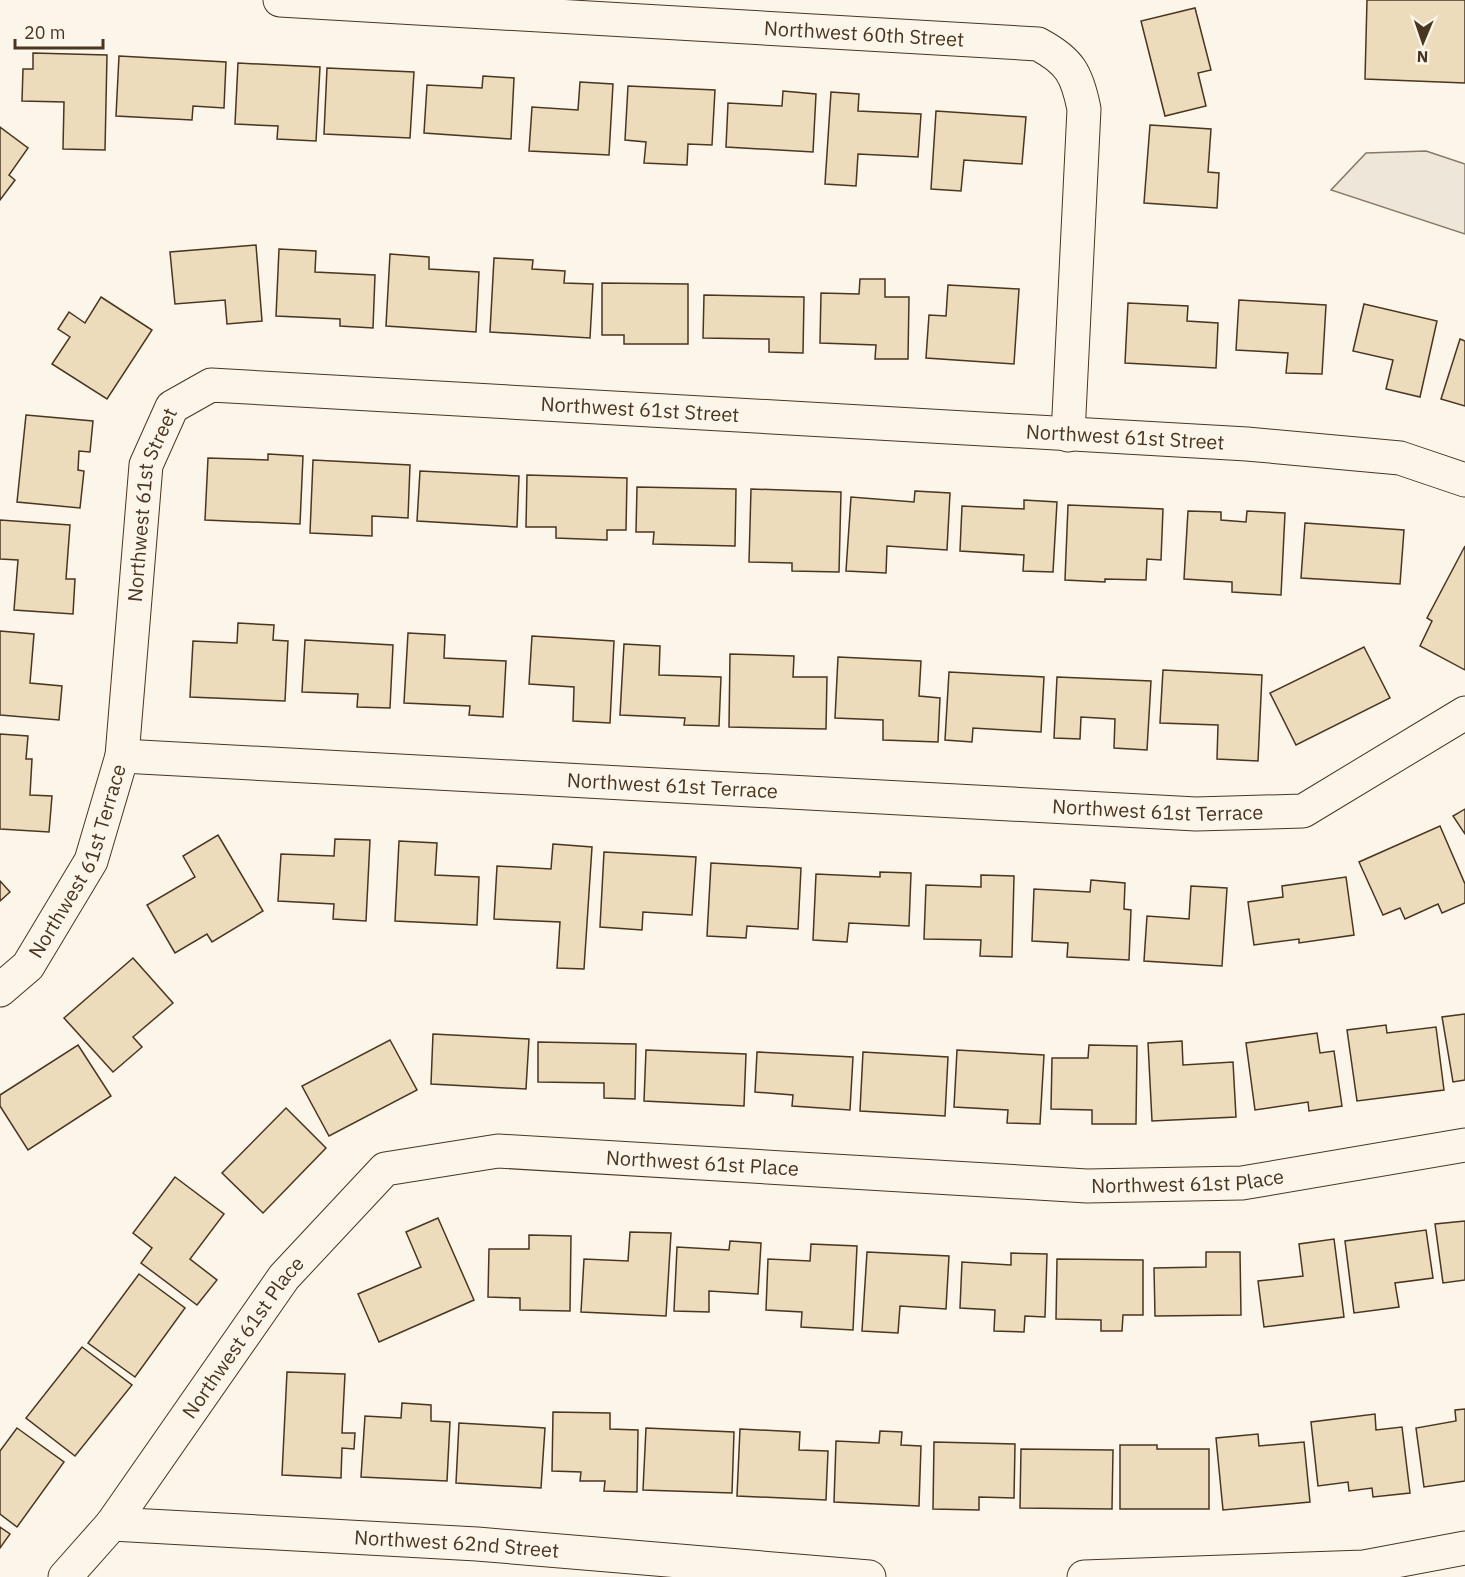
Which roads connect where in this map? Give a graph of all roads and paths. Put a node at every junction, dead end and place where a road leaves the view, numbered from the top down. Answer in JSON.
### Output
{"nodes":[{"id":1,"x":280,"y":0,"type":"edge"},
{"id":2,"x":1068,"y":435,"type":"junction"},
{"id":3,"x":1465,"y":480,"type":"edge"},
{"id":4,"x":1465,"y":713,"type":"edge"},
{"id":5,"x":122,"y":756,"type":"junction"},
{"id":6,"x":0,"y":990,"type":"edge"},
{"id":7,"x":1465,"y":1146,"type":"edge"},
{"id":8,"x":112,"y":1524,"type":"junction"},
{"id":9,"x":1465,"y":1548,"type":"edge"},
{"id":10,"x":65,"y":1577,"type":"edge"},
{"id":11,"x":869,"y":1577,"type":"edge"},
{"id":12,"x":1084,"y":1577,"type":"edge"}],
"edges":[{"from":1,"to":2,"type":"street","name":"Northwest 60th Street"},
{"from":2,"to":3,"type":"street","name":"Northwest 61st Street"},
{"from":2,"to":5,"type":"street","name":"Northwest 61st Street"},
{"from":4,"to":5,"type":"street","name":"Northwest 61st Terrace"},
{"from":5,"to":6,"type":"street","name":"Northwest 61st Terrace"},
{"from":7,"to":8,"type":"street","name":"Northwest 61st Place"},
{"from":8,"to":10,"type":"street"},
{"from":8,"to":11,"type":"street","name":"Northwest 62nd Street"},
{"from":9,"to":12,"type":"street"}]}
